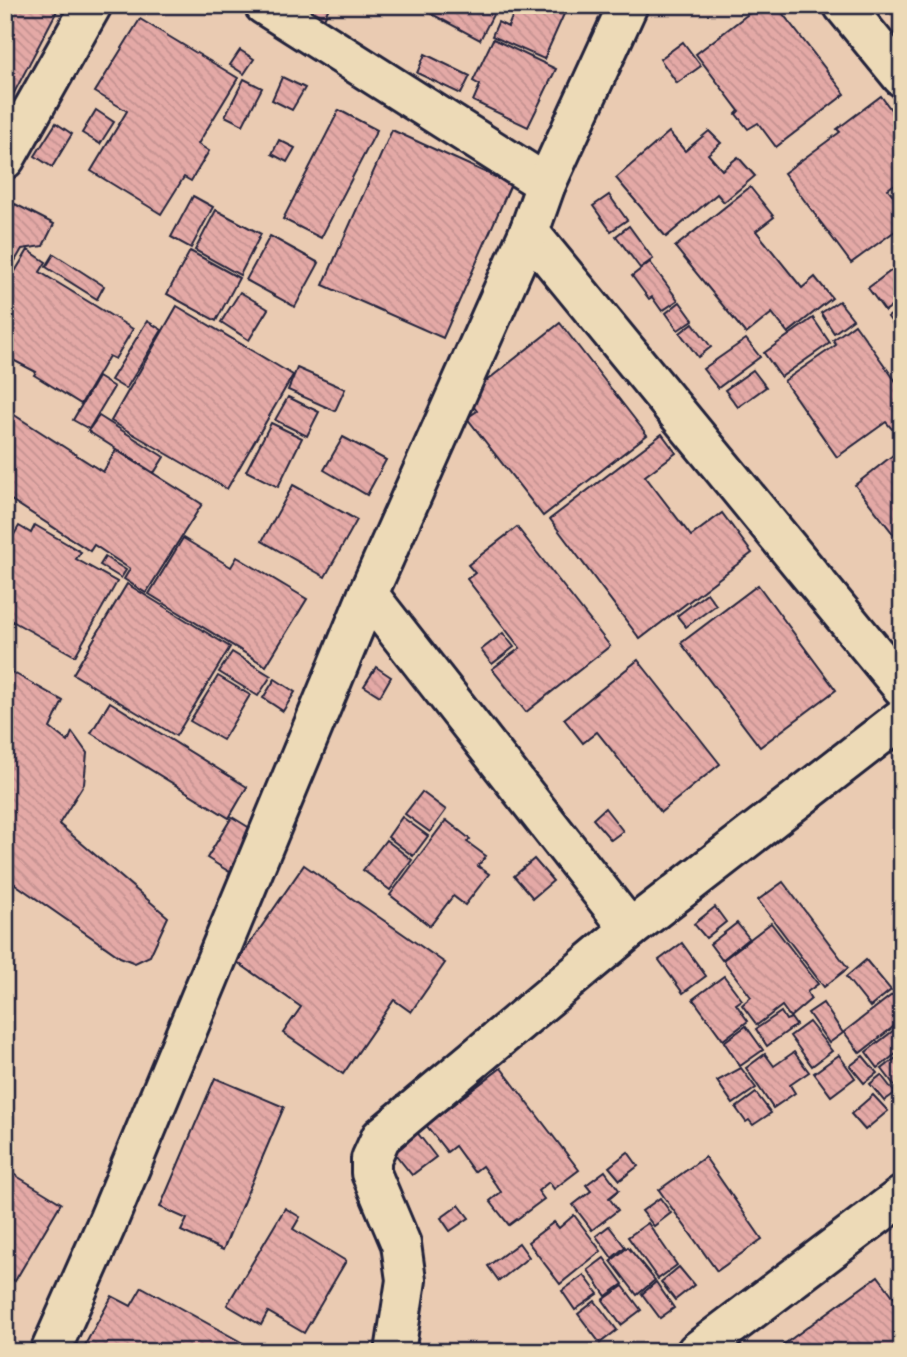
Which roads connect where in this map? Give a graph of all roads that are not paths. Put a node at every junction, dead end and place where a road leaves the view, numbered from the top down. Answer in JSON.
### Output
{"nodes":[{"id":1,"x":92,"y":5,"type":"edge"},
{"id":2,"x":264,"y":5,"type":"edge"},
{"id":3,"x":628,"y":5,"type":"edge"},
{"id":4,"x":844,"y":5,"type":"edge"},
{"id":5,"x":902,"y":77,"type":"edge"},
{"id":6,"x":5,"y":159,"type":"edge"},
{"id":7,"x":546,"y":184,"type":"junction"},
{"id":8,"x":529,"y":232,"type":"junction"},
{"id":9,"x":368,"y":594,"type":"junction"},
{"id":10,"x":902,"y":687,"type":"edge"},
{"id":11,"x":902,"y":718,"type":"edge"},
{"id":12,"x":630,"y":929,"type":"junction"},
{"id":13,"x":902,"y":1196,"type":"edge"},
{"id":14,"x":50,"y":1352,"type":"edge"},
{"id":15,"x":395,"y":1352,"type":"edge"},
{"id":16,"x":696,"y":1352,"type":"edge"}],
"edges":[{"from":1,"to":6,"type":"street"},
{"from":2,"to":7,"type":"street"},
{"from":3,"to":7,"type":"street"},
{"from":4,"to":5,"type":"street"},
{"from":7,"to":8,"type":"street"},
{"from":8,"to":9,"type":"street"},
{"from":8,"to":10,"type":"street"},
{"from":9,"to":12,"type":"street"},
{"from":9,"to":14,"type":"street"},
{"from":11,"to":12,"type":"street"},
{"from":12,"to":15,"type":"street"},
{"from":13,"to":16,"type":"street"}]}
